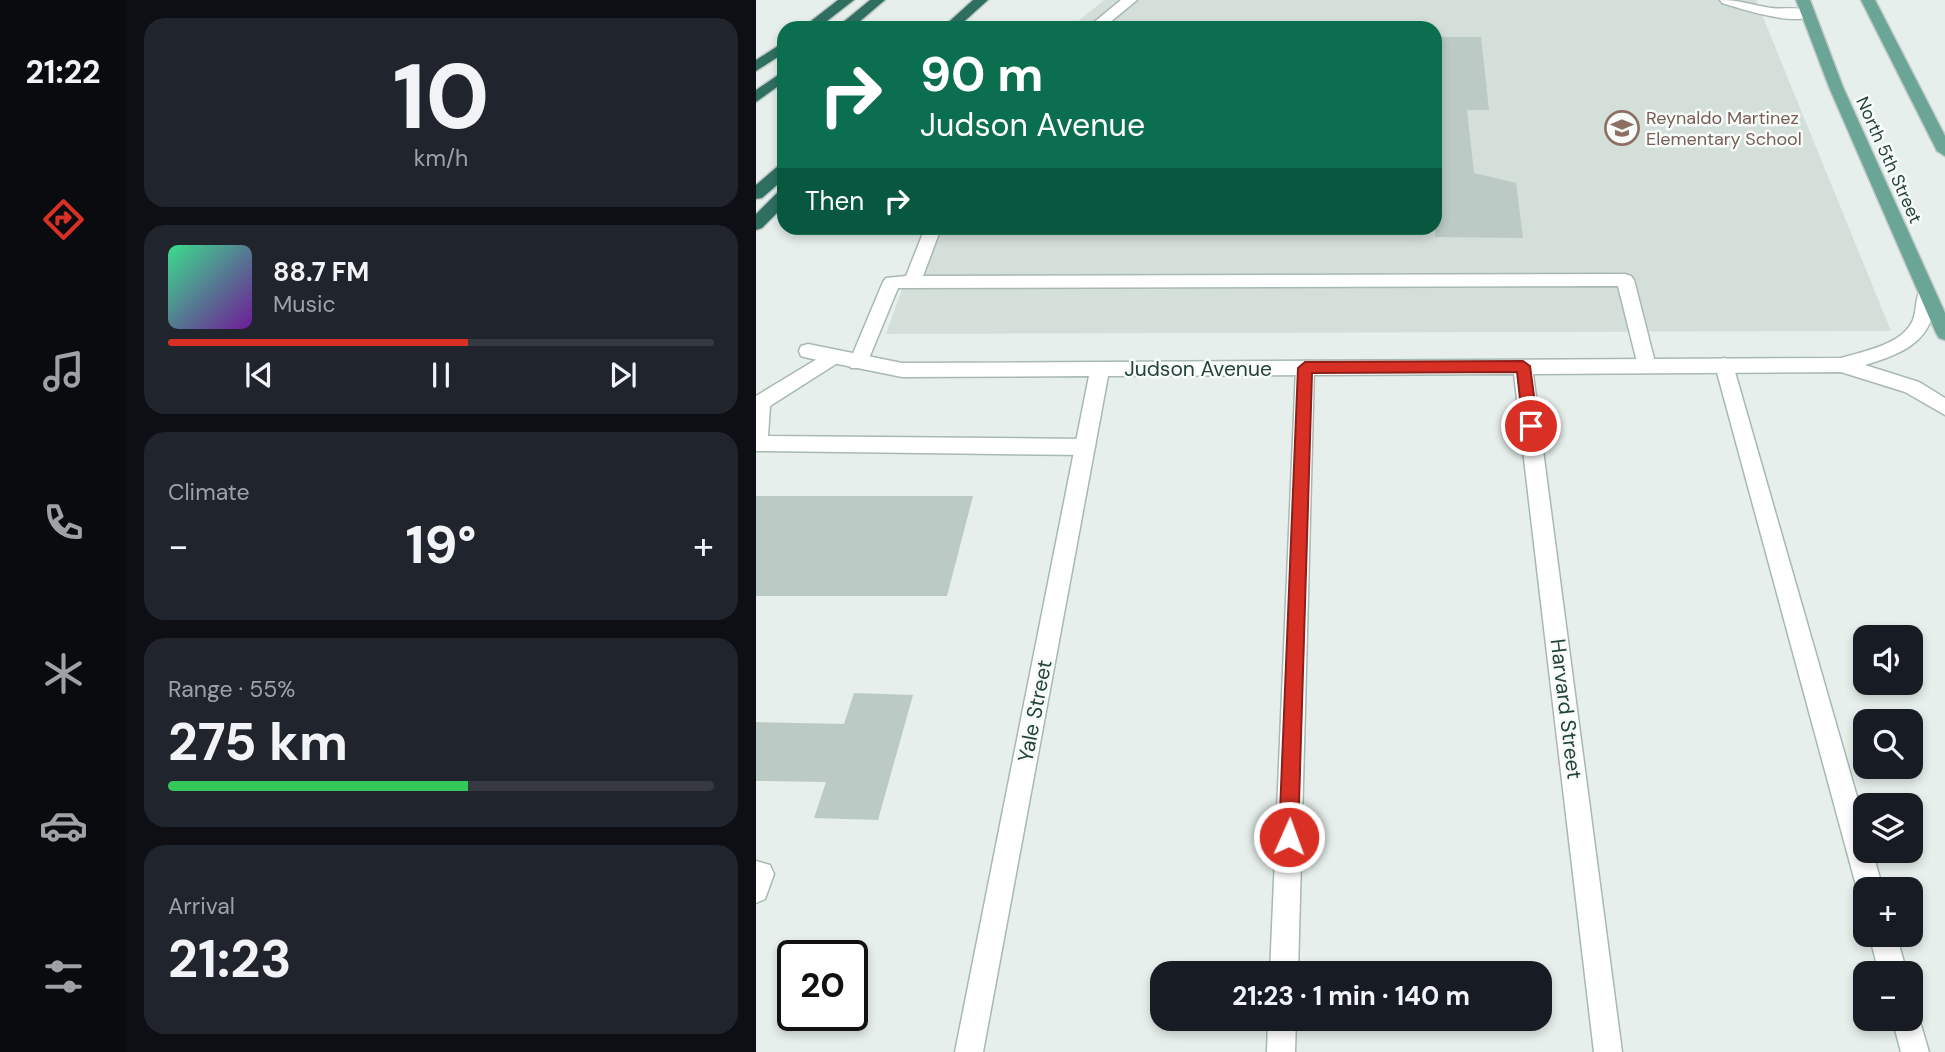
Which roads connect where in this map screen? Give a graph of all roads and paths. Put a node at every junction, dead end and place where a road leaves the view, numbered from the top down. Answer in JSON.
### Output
{"nodes":[{"id":1,"x":847,"y":0,"type":"edge"},
{"id":2,"x":878,"y":0,"type":"edge"},
{"id":3,"x":982,"y":0,"type":"edge"},
{"id":4,"x":1130,"y":0,"type":"edge"},
{"id":5,"x":1727,"y":0,"type":"edge"},
{"id":6,"x":1868,"y":0,"type":"edge"},
{"id":7,"x":1806,"y":7,"type":"edge"},
{"id":8,"x":818,"y":21,"type":"edge"},
{"id":9,"x":852,"y":21,"type":"edge"},
{"id":10,"x":959,"y":21,"type":"edge"},
{"id":11,"x":1103,"y":21,"type":"edge"},
{"id":12,"x":777,"y":51,"type":"edge"},
{"id":13,"x":756,"y":67,"type":"edge"},
{"id":14,"x":777,"y":80,"type":"edge"},
{"id":15,"x":756,"y":97,"type":"edge"},
{"id":16,"x":1945,"y":151,"type":"edge"},
{"id":17,"x":777,"y":176,"type":"edge"},
{"id":18,"x":756,"y":194,"type":"edge"},
{"id":19,"x":777,"y":203,"type":"edge"},
{"id":20,"x":756,"y":223,"type":"edge"},
{"id":21,"x":930,"y":235,"type":"edge"},
{"id":22,"x":912,"y":282,"type":"junction"},
{"id":23,"x":1927,"y":292,"type":"junction"},
{"id":24,"x":1945,"y":333,"type":"edge"},
{"id":25,"x":808,"y":351,"type":"dead end"},
{"id":26,"x":832,"y":357,"type":"junction"},
{"id":27,"x":858,"y":363,"type":"junction"},
{"id":28,"x":1724,"y":365,"type":"junction"},
{"id":29,"x":1841,"y":365,"type":"junction"},
{"id":30,"x":1523,"y":366,"type":"junction"},
{"id":31,"x":1647,"y":366,"type":"junction"},
{"id":32,"x":1305,"y":368,"type":"junction"},
{"id":33,"x":1100,"y":369,"type":"junction"},
{"id":34,"x":759,"y":403,"type":"edge"},
{"id":35,"x":1945,"y":407,"type":"edge"},
{"id":36,"x":1086,"y":447,"type":"junction"},
{"id":37,"x":756,"y":874,"type":"edge"},
{"id":38,"x":1867,"y":877,"type":"edge"},
{"id":39,"x":756,"y":890,"type":"edge"},
{"id":40,"x":1284,"y":961,"type":"edge"},
{"id":41,"x":1282,"y":1031,"type":"edge"},
{"id":42,"x":1909,"y":1031,"type":"edge"},
{"id":43,"x":969,"y":1052,"type":"edge"},
{"id":44,"x":1281,"y":1052,"type":"edge"},
{"id":45,"x":1608,"y":1052,"type":"edge"},
{"id":46,"x":1915,"y":1052,"type":"edge"}],
"edges":[{"from":1,"to":8,"type":"highway"},
{"from":2,"to":9,"type":"highway"},
{"from":3,"to":10,"type":"highway"},
{"from":4,"to":11,"type":"street"},
{"from":5,"to":7,"type":"street"},
{"from":6,"to":16,"type":"main road"},
{"from":7,"to":23,"type":"main road","name":"North 5th Street"},
{"from":12,"to":13,"type":"highway"},
{"from":14,"to":15,"type":"highway"},
{"from":17,"to":18,"type":"highway"},
{"from":19,"to":20,"type":"highway"},
{"from":21,"to":22,"type":"street"},
{"from":22,"to":27,"type":"street"},
{"from":22,"to":31,"type":"street"},
{"from":23,"to":24,"type":"main road","name":"North 5th Street"},
{"from":23,"to":29,"type":"street","name":"Judson Avenue"},
{"from":25,"to":26,"type":"street","name":"Judson Avenue"},
{"from":26,"to":27,"type":"street","name":"Judson Avenue"},
{"from":26,"to":34,"type":"street"},
{"from":27,"to":33,"type":"street","name":"Judson Avenue"},
{"from":28,"to":29,"type":"street","name":"Judson Avenue"},
{"from":28,"to":31,"type":"street","name":"Judson Avenue"},
{"from":28,"to":38,"type":"street"},
{"from":29,"to":35,"type":"street","name":"Judson Avenue"},
{"from":30,"to":31,"type":"street","name":"Judson Avenue"},
{"from":30,"to":32,"type":"street","name":"Judson Avenue"},
{"from":30,"to":45,"type":"street","name":"Harvard Street"},
{"from":32,"to":33,"type":"street","name":"Judson Avenue"},
{"from":32,"to":40,"type":"street"},
{"from":33,"to":36,"type":"street","name":"Yale Street"},
{"from":34,"to":36,"type":"street"},
{"from":36,"to":43,"type":"street","name":"Yale Street"},
{"from":37,"to":39,"type":"street"},
{"from":41,"to":44,"type":"street"},
{"from":42,"to":46,"type":"street"}]}
